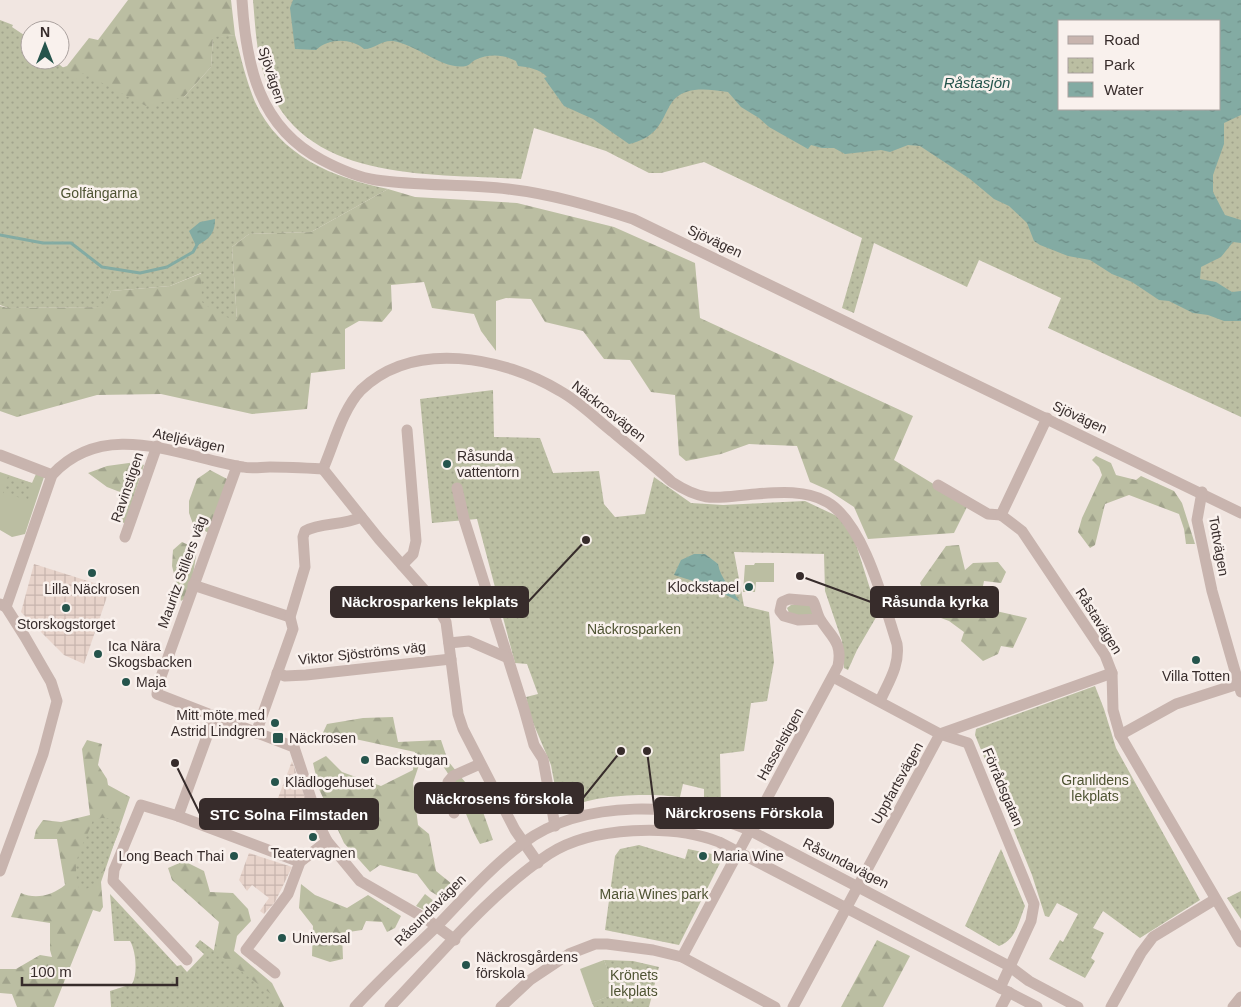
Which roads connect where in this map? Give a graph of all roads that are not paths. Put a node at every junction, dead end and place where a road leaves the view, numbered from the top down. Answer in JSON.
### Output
{"nodes":[{"id":1,"x":242,"y":0,"type":"edge"},
{"id":2,"x":1047,"y":418,"type":"junction"},
{"id":3,"x":407,"y":430,"type":"dead end"},
{"id":4,"x":157,"y":446,"type":"junction"},
{"id":5,"x":0,"y":455,"type":"edge"},
{"id":6,"x":237,"y":466,"type":"junction"},
{"id":7,"x":323,"y":469,"type":"junction"},
{"id":8,"x":52,"y":475,"type":"junction"},
{"id":9,"x":938,"y":485,"type":"dead end"},
{"id":10,"x":458,"y":488,"type":"dead end"},
{"id":11,"x":1202,"y":492,"type":"junction"},
{"id":12,"x":1241,"y":513,"type":"edge"},
{"id":13,"x":1001,"y":515,"type":"junction"},
{"id":14,"x":361,"y":517,"type":"junction"},
{"id":15,"x":125,"y":537,"type":"dead end"},
{"id":16,"x":402,"y":566,"type":"junction"},
{"id":17,"x":193,"y":585,"type":"junction"},
{"id":18,"x":3,"y":606,"type":"edge"},
{"id":19,"x":290,"y":617,"type":"junction"},
{"id":20,"x":820,"y":619,"type":"dead end"},
{"id":21,"x":449,"y":643,"type":"junction"},
{"id":22,"x":508,"y":658,"type":"junction"},
{"id":23,"x":451,"y":659,"type":"junction"},
{"id":24,"x":277,"y":673,"type":"junction"},
{"id":25,"x":1112,"y":673,"type":"junction"},
{"id":26,"x":833,"y":677,"type":"junction"},
{"id":27,"x":1239,"y":688,"type":"edge"},
{"id":28,"x":880,"y":700,"type":"junction"},
{"id":29,"x":214,"y":718,"type":"junction"},
{"id":30,"x":256,"y":733,"type":"junction"},
{"id":31,"x":940,"y":734,"type":"junction"},
{"id":32,"x":1120,"y":734,"type":"junction"},
{"id":33,"x":480,"y":764,"type":"junction"},
{"id":34,"x":454,"y":813,"type":"dead end"},
{"id":35,"x":178,"y":816,"type":"junction"},
{"id":36,"x":555,"y":826,"type":"junction"},
{"id":37,"x":749,"y":830,"type":"junction"},
{"id":38,"x":327,"y":840,"type":"junction"},
{"id":39,"x":523,"y":843,"type":"junction"},
{"id":40,"x":737,"y":852,"type":"junction"},
{"id":41,"x":300,"y":862,"type":"junction"},
{"id":42,"x":538,"y":863,"type":"junction"},
{"id":43,"x":0,"y":871,"type":"edge"},
{"id":44,"x":858,"y":885,"type":"junction"},
{"id":45,"x":1214,"y":900,"type":"junction"},
{"id":46,"x":846,"y":909,"type":"junction"},
{"id":47,"x":436,"y":926,"type":"junction"},
{"id":48,"x":1238,"y":933,"type":"edge"},
{"id":49,"x":455,"y":940,"type":"junction"},
{"id":50,"x":1241,"y":942,"type":"edge"},
{"id":51,"x":682,"y":958,"type":"junction"},
{"id":52,"x":187,"y":960,"type":"dead end"},
{"id":53,"x":1009,"y":966,"type":"junction"},
{"id":54,"x":275,"y":973,"type":"dead end"},
{"id":55,"x":1005,"y":990,"type":"junction"},
{"id":56,"x":1241,"y":997,"type":"edge"},
{"id":57,"x":355,"y":1007,"type":"edge"},
{"id":58,"x":390,"y":1007,"type":"edge"},
{"id":59,"x":501,"y":1007,"type":"edge"},
{"id":60,"x":775,"y":1007,"type":"edge"},
{"id":61,"x":793,"y":1007,"type":"edge"},
{"id":62,"x":1001,"y":1007,"type":"edge"},
{"id":63,"x":1037,"y":1007,"type":"edge"},
{"id":64,"x":1078,"y":1007,"type":"edge"},
{"id":65,"x":1111,"y":1007,"type":"edge"},
{"id":66,"x":1233,"y":1007,"type":"edge"}],
"edges":[{"from":1,"to":2,"type":"street","name":"Sjövägen"},
{"from":2,"to":11,"type":"street","name":"Sjövägen"},
{"from":2,"to":13,"type":"street"},
{"from":3,"to":16,"type":"street"},
{"from":4,"to":6,"type":"street","name":"Ateljévägen"},
{"from":4,"to":8,"type":"street","name":"Ateljévägen"},
{"from":4,"to":15,"type":"street","name":"Ravinstigen"},
{"from":5,"to":8,"type":"street"},
{"from":6,"to":7,"type":"street","name":"Ateljévägen"},
{"from":6,"to":17,"type":"street","name":"Mauritz Stillers väg"},
{"from":7,"to":14,"type":"street"},
{"from":7,"to":28,"type":"street","name":"Näckrosvägen"},
{"from":8,"to":18,"type":"street"},
{"from":9,"to":13,"type":"street"},
{"from":10,"to":22,"type":"street"},
{"from":11,"to":12,"type":"street","name":"Sjövägen"},
{"from":11,"to":27,"type":"street","name":"Tottvägen"},
{"from":13,"to":25,"type":"street","name":"Råstavägen"},
{"from":14,"to":16,"type":"street"},
{"from":14,"to":19,"type":"street"},
{"from":16,"to":21,"type":"street"},
{"from":17,"to":19,"type":"street"},
{"from":17,"to":29,"type":"street","name":"Mauritz Stillers väg"},
{"from":18,"to":43,"type":"street"},
{"from":19,"to":24,"type":"street"},
{"from":20,"to":26,"type":"street"},
{"from":21,"to":22,"type":"street"},
{"from":21,"to":23,"type":"street"},
{"from":22,"to":36,"type":"street"},
{"from":23,"to":24,"type":"street","name":"Viktor Sjöströms väg"},
{"from":23,"to":33,"type":"street"},
{"from":24,"to":30,"type":"street"},
{"from":25,"to":31,"type":"street","name":"Uppfartsvägen"},
{"from":25,"to":32,"type":"street","name":"Råstavägen"},
{"from":26,"to":28,"type":"street","name":"Förrådsgatan"},
{"from":26,"to":37,"type":"street","name":"Hasselstigen"},
{"from":27,"to":32,"type":"street"},
{"from":28,"to":31,"type":"street","name":"Förrådsgatan"},
{"from":29,"to":30,"type":"street"},
{"from":29,"to":35,"type":"street"},
{"from":30,"to":38,"type":"street"},
{"from":31,"to":44,"type":"street","name":"Uppfartsvägen"},
{"from":31,"to":53,"type":"street","name":"Förrådsgatan"},
{"from":32,"to":45,"type":"street","name":"Råstavägen"},
{"from":33,"to":34,"type":"street"},
{"from":33,"to":39,"type":"street"},
{"from":35,"to":41,"type":"street"},
{"from":35,"to":52,"type":"street"},
{"from":36,"to":37,"type":"street","name":"Råsundavägen"},
{"from":36,"to":39,"type":"street","name":"Råsundavägen"},
{"from":37,"to":40,"type":"street","name":"Hasselstigen"},
{"from":37,"to":44,"type":"street","name":"Råsundavägen"},
{"from":38,"to":41,"type":"street"},
{"from":38,"to":47,"type":"street"},
{"from":39,"to":42,"type":"street"},
{"from":39,"to":47,"type":"street","name":"Råsundavägen"},
{"from":40,"to":42,"type":"street"},
{"from":40,"to":46,"type":"street"},
{"from":40,"to":51,"type":"street","name":"Hasselstigen"},
{"from":41,"to":54,"type":"street"},
{"from":42,"to":49,"type":"street"},
{"from":44,"to":46,"type":"street","name":"Uppfartsvägen"},
{"from":44,"to":53,"type":"street","name":"Råsundavägen"},
{"from":45,"to":48,"type":"street","name":"Råstavägen"},
{"from":45,"to":65,"type":"street"},
{"from":46,"to":55,"type":"street"},
{"from":46,"to":61,"type":"street","name":"Uppfartsvägen"},
{"from":47,"to":49,"type":"street"},
{"from":47,"to":57,"type":"street","name":"Råsundavägen"},
{"from":48,"to":50,"type":"street","name":"Råstavägen"},
{"from":49,"to":58,"type":"street"},
{"from":51,"to":59,"type":"street"},
{"from":51,"to":60,"type":"street"},
{"from":53,"to":55,"type":"street","name":"Förrådsgatan"},
{"from":53,"to":64,"type":"street","name":"Råsundavägen"},
{"from":55,"to":62,"type":"street","name":"Förrådsgatan"},
{"from":55,"to":63,"type":"street"},
{"from":56,"to":66,"type":"street"}]}
